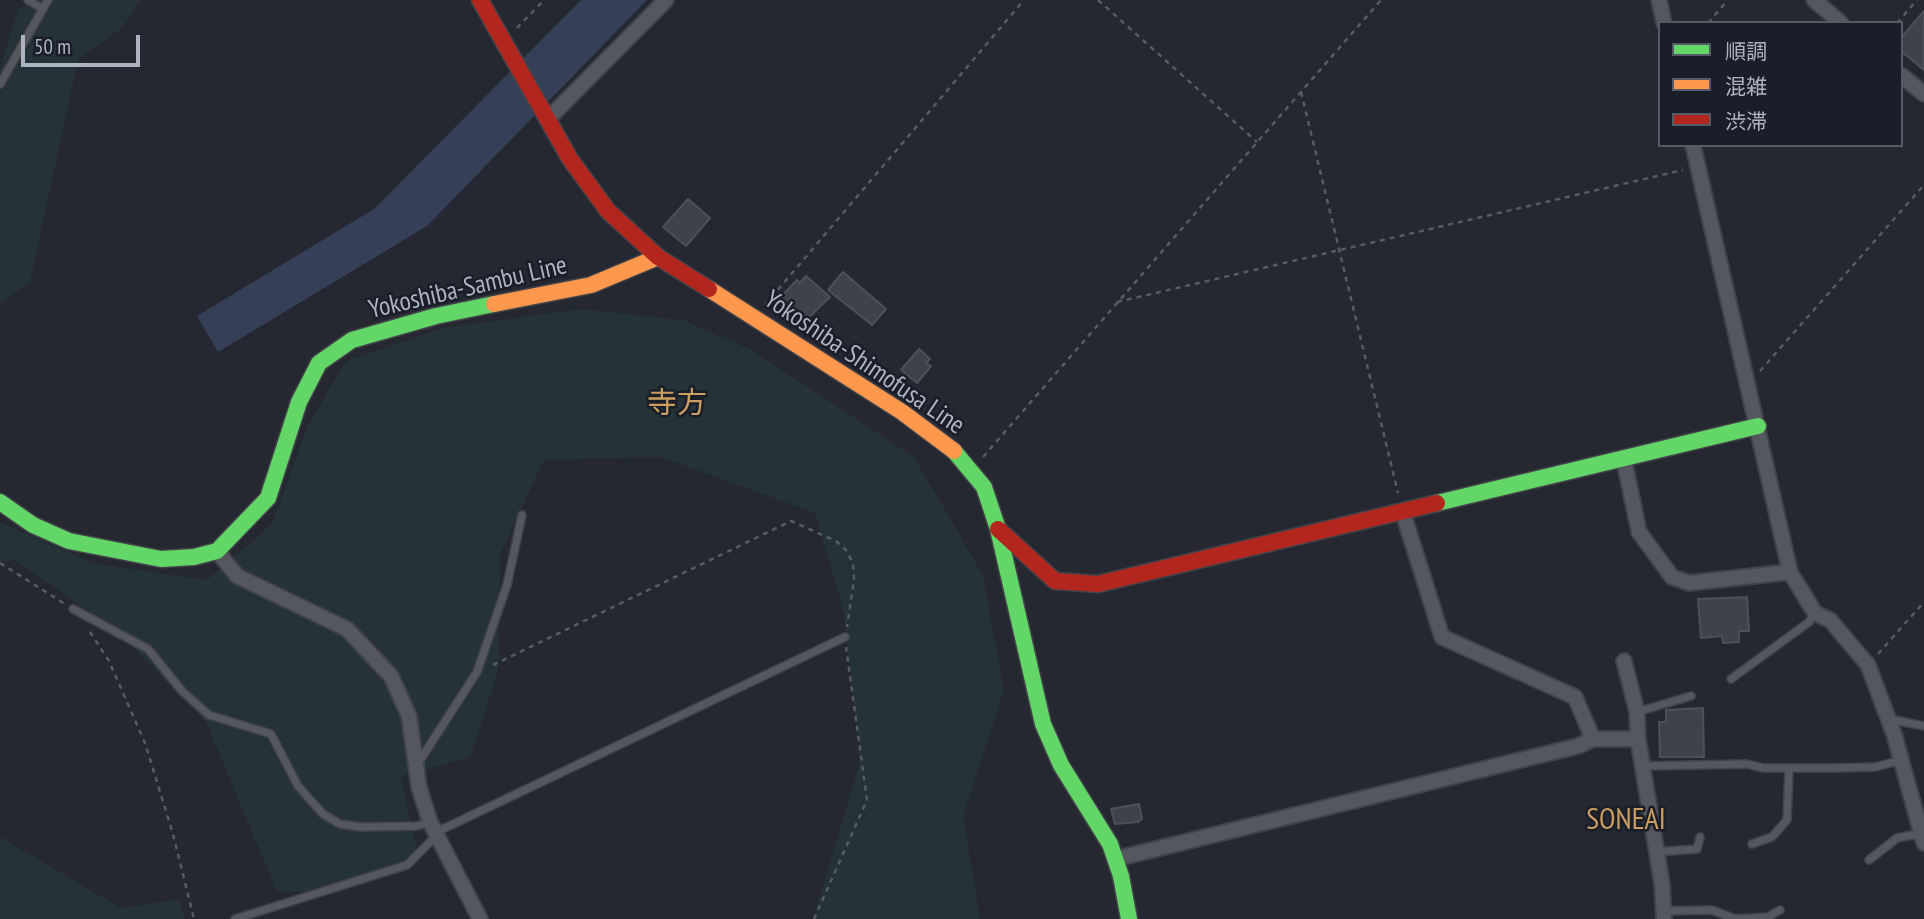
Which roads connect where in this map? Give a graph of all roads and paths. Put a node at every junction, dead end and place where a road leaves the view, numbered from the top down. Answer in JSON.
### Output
{"nodes":[{"id":1,"x":27,"y":0,"type":"edge"},
{"id":2,"x":48,"y":0,"type":"edge"},
{"id":3,"x":480,"y":0,"type":"edge"},
{"id":4,"x":544,"y":0,"type":"edge"},
{"id":5,"x":666,"y":0,"type":"edge"},
{"id":6,"x":1024,"y":0,"type":"edge"},
{"id":7,"x":1098,"y":0,"type":"edge"},
{"id":8,"x":1381,"y":0,"type":"edge"},
{"id":9,"x":1659,"y":0,"type":"edge"},
{"id":10,"x":1728,"y":0,"type":"edge"},
{"id":11,"x":1814,"y":0,"type":"edge"},
{"id":12,"x":1917,"y":0,"type":"edge"},
{"id":13,"x":43,"y":9,"type":"junction"},
{"id":14,"x":1664,"y":21,"type":"edge"},
{"id":15,"x":1710,"y":21,"type":"edge"},
{"id":16,"x":1839,"y":21,"type":"edge"},
{"id":17,"x":1900,"y":21,"type":"edge"},
{"id":18,"x":503,"y":41,"type":"junction"},
{"id":19,"x":1903,"y":77,"type":"edge"},
{"id":20,"x":0,"y":84,"type":"edge"},
{"id":21,"x":1301,"y":92,"type":"junction"},
{"id":22,"x":1924,"y":94,"type":"edge"},
{"id":23,"x":547,"y":120,"type":"junction"},
{"id":24,"x":1257,"y":142,"type":"junction"},
{"id":25,"x":1693,"y":147,"type":"edge"},
{"id":26,"x":1698,"y":167,"type":"junction"},
{"id":27,"x":1924,"y":185,"type":"edge"},
{"id":28,"x":1339,"y":251,"type":"junction"},
{"id":29,"x":658,"y":257,"type":"junction"},
{"id":30,"x":1117,"y":302,"type":"junction"},
{"id":31,"x":757,"y":320,"type":"junction"},
{"id":32,"x":1749,"y":383,"type":"junction"},
{"id":33,"x":1758,"y":426,"type":"junction"},
{"id":34,"x":1624,"y":460,"type":"junction"},
{"id":35,"x":972,"y":470,"type":"junction"},
{"id":36,"x":0,"y":502,"type":"edge"},
{"id":37,"x":1403,"y":513,"type":"junction"},
{"id":38,"x":522,"y":515,"type":"dead end"},
{"id":39,"x":998,"y":529,"type":"junction"},
{"id":40,"x":217,"y":551,"type":"junction"},
{"id":41,"x":0,"y":563,"type":"edge"},
{"id":42,"x":1790,"y":572,"type":"junction"},
{"id":43,"x":1924,"y":601,"type":"edge"},
{"id":44,"x":73,"y":609,"type":"junction"},
{"id":45,"x":1815,"y":613,"type":"junction"},
{"id":46,"x":845,"y":637,"type":"junction"},
{"id":47,"x":1624,"y":661,"type":"dead end"},
{"id":48,"x":1868,"y":665,"type":"junction"},
{"id":49,"x":477,"y":672,"type":"junction"},
{"id":50,"x":1731,"y":680,"type":"dead end"},
{"id":51,"x":1691,"y":696,"type":"dead end"},
{"id":52,"x":1637,"y":712,"type":"junction"},
{"id":53,"x":1888,"y":719,"type":"junction"},
{"id":54,"x":1924,"y":726,"type":"edge"},
{"id":55,"x":1593,"y":739,"type":"junction"},
{"id":56,"x":1638,"y":739,"type":"junction"},
{"id":57,"x":1902,"y":760,"type":"junction"},
{"id":58,"x":416,"y":766,"type":"junction"},
{"id":59,"x":1642,"y":766,"type":"junction"},
{"id":60,"x":1789,"y":768,"type":"junction"},
{"id":61,"x":430,"y":822,"type":"junction"},
{"id":62,"x":438,"y":835,"type":"junction"},
{"id":63,"x":1700,"y":837,"type":"dead end"},
{"id":64,"x":1923,"y":838,"type":"edge"},
{"id":65,"x":1752,"y":844,"type":"dead end"},
{"id":66,"x":1654,"y":852,"type":"junction"},
{"id":67,"x":1115,"y":859,"type":"junction"},
{"id":68,"x":1869,"y":860,"type":"dead end"},
{"id":69,"x":1780,"y":911,"type":"dead end"},
{"id":70,"x":1664,"y":915,"type":"edge"},
{"id":71,"x":194,"y":919,"type":"edge"},
{"id":72,"x":235,"y":919,"type":"edge"},
{"id":73,"x":480,"y":919,"type":"edge"},
{"id":74,"x":814,"y":919,"type":"edge"},
{"id":75,"x":1129,"y":919,"type":"edge"},
{"id":76,"x":1736,"y":919,"type":"edge"}],
"edges":[{"from":1,"to":13,"type":"lane"},
{"from":2,"to":13,"type":"lane"},
{"from":3,"to":18,"type":"main road","name":"Yokoshiba-Shimofusa Line"},
{"from":4,"to":18,"type":"path"},
{"from":5,"to":23,"type":"street"},
{"from":6,"to":31,"type":"path"},
{"from":7,"to":24,"type":"path"},
{"from":8,"to":21,"type":"path"},
{"from":9,"to":14,"type":"street"},
{"from":10,"to":15,"type":"path"},
{"from":11,"to":16,"type":"street"},
{"from":12,"to":17,"type":"path"},
{"from":13,"to":20,"type":"lane"},
{"from":18,"to":23,"type":"main road","name":"Yokoshiba-Shimofusa Line"},
{"from":19,"to":22,"type":"street"},
{"from":21,"to":24,"type":"path"},
{"from":21,"to":28,"type":"path"},
{"from":23,"to":29,"type":"main road","name":"Yokoshiba-Shimofusa Line"},
{"from":24,"to":30,"type":"path"},
{"from":25,"to":26,"type":"street"},
{"from":26,"to":28,"type":"path"},
{"from":26,"to":32,"type":"street"},
{"from":27,"to":32,"type":"path"},
{"from":28,"to":30,"type":"path"},
{"from":28,"to":37,"type":"path"},
{"from":29,"to":31,"type":"main road","name":"Yokoshiba-Shimofusa Line"},
{"from":29,"to":40,"type":"main road","name":"Yokoshiba-Sambu Line"},
{"from":30,"to":35,"type":"path"},
{"from":31,"to":35,"type":"main road","name":"Yokoshiba-Shimofusa Line"},
{"from":32,"to":33,"type":"street"},
{"from":33,"to":34,"type":"main road"},
{"from":33,"to":42,"type":"street"},
{"from":34,"to":37,"type":"main road"},
{"from":34,"to":42,"type":"street"},
{"from":35,"to":39,"type":"main road","name":"Yokoshiba-Shimofusa Line"},
{"from":36,"to":40,"type":"main road"},
{"from":37,"to":39,"type":"main road"},
{"from":37,"to":55,"type":"street"},
{"from":38,"to":49,"type":"lane"},
{"from":39,"to":67,"type":"main road","name":"Yokoshiba-Shimofusa Line"},
{"from":40,"to":58,"type":"street"},
{"from":41,"to":44,"type":"path"},
{"from":42,"to":45,"type":"street"},
{"from":43,"to":48,"type":"path"},
{"from":44,"to":61,"type":"lane"},
{"from":44,"to":71,"type":"path"},
{"from":45,"to":48,"type":"street"},
{"from":45,"to":50,"type":"lane"},
{"from":46,"to":49,"type":"path"},
{"from":46,"to":62,"type":"lane"},
{"from":46,"to":74,"type":"path"},
{"from":47,"to":52,"type":"street"},
{"from":48,"to":53,"type":"street"},
{"from":49,"to":58,"type":"lane"},
{"from":51,"to":52,"type":"lane"},
{"from":52,"to":56,"type":"street"},
{"from":53,"to":54,"type":"lane"},
{"from":53,"to":57,"type":"street"},
{"from":55,"to":56,"type":"street"},
{"from":55,"to":67,"type":"street"},
{"from":56,"to":59,"type":"street"},
{"from":57,"to":60,"type":"lane"},
{"from":57,"to":64,"type":"street"},
{"from":58,"to":61,"type":"street"},
{"from":59,"to":60,"type":"lane"},
{"from":59,"to":66,"type":"street"},
{"from":60,"to":65,"type":"lane"},
{"from":61,"to":62,"type":"street"},
{"from":62,"to":72,"type":"lane"},
{"from":62,"to":73,"type":"street"},
{"from":63,"to":66,"type":"lane"},
{"from":64,"to":68,"type":"lane"},
{"from":66,"to":70,"type":"street"},
{"from":67,"to":75,"type":"main road","name":"Yokoshiba-Shimofusa Line"},
{"from":69,"to":76,"type":"lane"},
{"from":70,"to":76,"type":"lane"}]}
